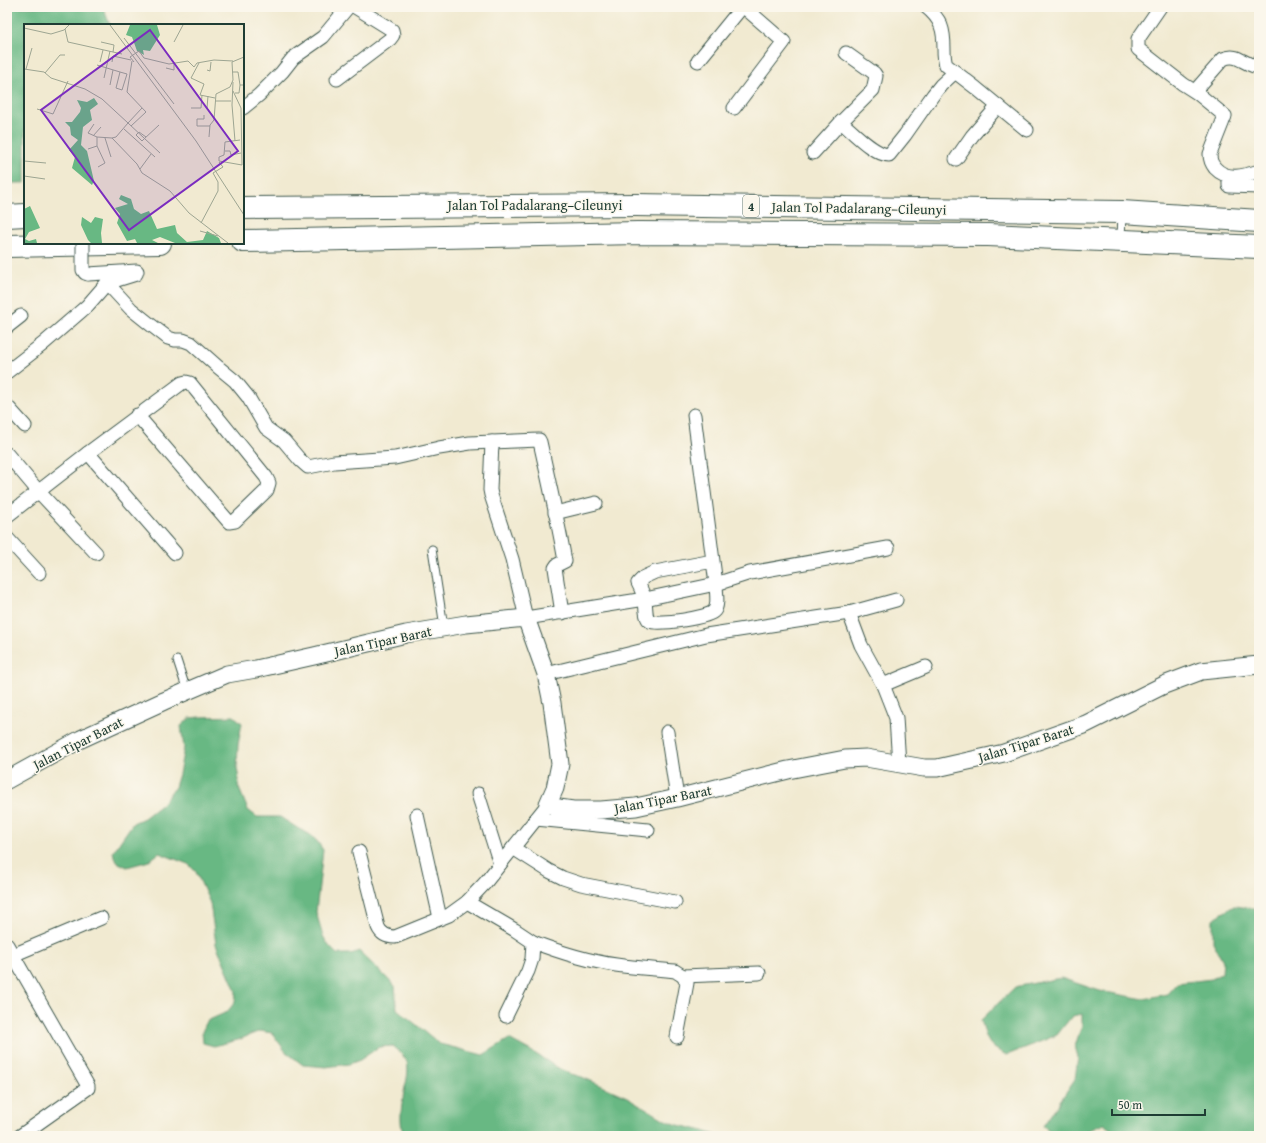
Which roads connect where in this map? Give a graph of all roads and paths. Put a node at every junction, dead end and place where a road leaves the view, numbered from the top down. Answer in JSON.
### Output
{"nodes":[{"id":1,"x":348,"y":7,"type":"edge"},
{"id":2,"x":355,"y":7,"type":"edge"},
{"id":3,"x":743,"y":7,"type":"edge"},
{"id":4,"x":926,"y":7,"type":"edge"},
{"id":5,"x":1160,"y":7,"type":"edge"},
{"id":6,"x":846,"y":53,"type":"dead end"},
{"id":7,"x":698,"y":61,"type":"dead end"},
{"id":8,"x":1259,"y":61,"type":"edge"},
{"id":9,"x":955,"y":72,"type":"junction"},
{"id":10,"x":337,"y":79,"type":"dead end"},
{"id":11,"x":1196,"y":92,"type":"junction"},
{"id":12,"x":998,"y":106,"type":"junction"},
{"id":13,"x":244,"y":107,"type":"edge"},
{"id":14,"x":734,"y":108,"type":"dead end"},
{"id":15,"x":841,"y":122,"type":"junction"},
{"id":16,"x":1027,"y":130,"type":"dead end"},
{"id":17,"x":813,"y":153,"type":"dead end"},
{"id":18,"x":956,"y":158,"type":"dead end"},
{"id":19,"x":1259,"y":171,"type":"edge"},
{"id":20,"x":1229,"y":177,"type":"junction"},
{"id":21,"x":1259,"y":187,"type":"edge"},
{"id":22,"x":244,"y":208,"type":"edge"},
{"id":23,"x":1122,"y":212,"type":"junction"},
{"id":24,"x":24,"y":215,"type":"edge"},
{"id":25,"x":7,"y":216,"type":"edge"},
{"id":26,"x":1259,"y":221,"type":"edge"},
{"id":27,"x":244,"y":241,"type":"edge"},
{"id":28,"x":1121,"y":241,"type":"junction"},
{"id":29,"x":83,"y":244,"type":"edge"},
{"id":30,"x":109,"y":244,"type":"edge"},
{"id":31,"x":7,"y":246,"type":"edge"},
{"id":32,"x":1259,"y":247,"type":"edge"},
{"id":33,"x":107,"y":283,"type":"junction"},
{"id":34,"x":21,"y":316,"type":"dead end"},
{"id":35,"x":7,"y":327,"type":"edge"},
{"id":36,"x":7,"y":372,"type":"edge"},
{"id":37,"x":7,"y":406,"type":"edge"},
{"id":38,"x":137,"y":415,"type":"junction"},
{"id":39,"x":694,"y":415,"type":"dead end"},
{"id":40,"x":26,"y":426,"type":"dead end"},
{"id":41,"x":492,"y":442,"type":"junction"},
{"id":42,"x":88,"y":453,"type":"junction"},
{"id":43,"x":7,"y":454,"type":"edge"},
{"id":44,"x":39,"y":492,"type":"junction"},
{"id":45,"x":596,"y":503,"type":"dead end"},
{"id":46,"x":555,"y":513,"type":"junction"},
{"id":47,"x":7,"y":516,"type":"edge"},
{"id":48,"x":7,"y":538,"type":"edge"},
{"id":49,"x":888,"y":548,"type":"dead end"},
{"id":50,"x":432,"y":549,"type":"dead end"},
{"id":51,"x":96,"y":553,"type":"dead end"},
{"id":52,"x":175,"y":553,"type":"dead end"},
{"id":53,"x":713,"y":560,"type":"junction"},
{"id":54,"x":39,"y":573,"type":"dead end"},
{"id":55,"x":716,"y":584,"type":"junction"},
{"id":56,"x":645,"y":599,"type":"junction"},
{"id":57,"x":896,"y":600,"type":"dead end"},
{"id":58,"x":562,"y":613,"type":"junction"},
{"id":59,"x":849,"y":613,"type":"junction"},
{"id":60,"x":526,"y":618,"type":"junction"},
{"id":61,"x":444,"y":627,"type":"junction"},
{"id":62,"x":177,"y":660,"type":"dead end"},
{"id":63,"x":1259,"y":664,"type":"edge"},
{"id":64,"x":926,"y":667,"type":"dead end"},
{"id":65,"x":546,"y":674,"type":"junction"},
{"id":66,"x":883,"y":685,"type":"junction"},
{"id":67,"x":187,"y":691,"type":"junction"},
{"id":68,"x":667,"y":732,"type":"dead end"},
{"id":69,"x":899,"y":764,"type":"junction"},
{"id":70,"x":7,"y":780,"type":"edge"},
{"id":71,"x":478,"y":794,"type":"dead end"},
{"id":72,"x":677,"y":798,"type":"junction"},
{"id":73,"x":548,"y":804,"type":"junction"},
{"id":74,"x":417,"y":815,"type":"dead end"},
{"id":75,"x":536,"y":819,"type":"junction"},
{"id":76,"x":648,"y":830,"type":"dead end"},
{"id":77,"x":513,"y":848,"type":"junction"},
{"id":78,"x":359,"y":852,"type":"dead end"},
{"id":79,"x":500,"y":864,"type":"junction"},
{"id":80,"x":467,"y":902,"type":"junction"},
{"id":81,"x":675,"y":902,"type":"dead end"},
{"id":82,"x":100,"y":918,"type":"dead end"},
{"id":83,"x":440,"y":918,"type":"junction"},
{"id":84,"x":533,"y":942,"type":"junction"},
{"id":85,"x":10,"y":950,"type":"edge"},
{"id":86,"x":759,"y":973,"type":"dead end"},
{"id":87,"x":683,"y":976,"type":"junction"},
{"id":88,"x":506,"y":1016,"type":"dead end"},
{"id":89,"x":677,"y":1037,"type":"dead end"},
{"id":90,"x":20,"y":1136,"type":"edge"}],
"edges":[{"from":1,"to":13,"type":"street"},
{"from":2,"to":10,"type":"street"},
{"from":3,"to":7,"type":"street"},
{"from":3,"to":14,"type":"street"},
{"from":4,"to":9,"type":"street"},
{"from":5,"to":11,"type":"street"},
{"from":6,"to":15,"type":"street"},
{"from":8,"to":11,"type":"street"},
{"from":9,"to":12,"type":"street"},
{"from":9,"to":15,"type":"street"},
{"from":11,"to":20,"type":"street"},
{"from":12,"to":16,"type":"street"},
{"from":12,"to":18,"type":"street"},
{"from":15,"to":17,"type":"street"},
{"from":19,"to":20,"type":"street"},
{"from":20,"to":21,"type":"street"},
{"from":22,"to":23,"type":"highway","name":"Jalan Tol Padalarang–Cileunyi","number":"4"},
{"from":23,"to":26,"type":"highway","name":"Jalan Tol Padalarang–Cileunyi","number":"4"},
{"from":23,"to":28,"type":"lane"},
{"from":24,"to":25,"type":"highway"},
{"from":27,"to":28,"type":"highway","name":"Jalan Tol Padalarang–Cileunyi","number":"4"},
{"from":28,"to":32,"type":"highway","name":"Jalan Tol Padalarang–Cileunyi","number":"4"},
{"from":29,"to":33,"type":"street","bridge":true},
{"from":30,"to":31,"type":"highway"},
{"from":33,"to":36,"type":"street"},
{"from":33,"to":41,"type":"street"},
{"from":34,"to":35,"type":"street"},
{"from":37,"to":40,"type":"street"},
{"from":38,"to":38,"type":"street"},
{"from":38,"to":42,"type":"street"},
{"from":39,"to":53,"type":"street"},
{"from":41,"to":46,"type":"street"},
{"from":41,"to":60,"type":"street"},
{"from":42,"to":44,"type":"street"},
{"from":42,"to":52,"type":"street"},
{"from":43,"to":44,"type":"street"},
{"from":44,"to":47,"type":"street"},
{"from":44,"to":51,"type":"street"},
{"from":45,"to":46,"type":"street"},
{"from":46,"to":58,"type":"street"},
{"from":48,"to":54,"type":"street"},
{"from":49,"to":55,"type":"street"},
{"from":50,"to":61,"type":"lane"},
{"from":53,"to":55,"type":"street"},
{"from":53,"to":56,"type":"street"},
{"from":55,"to":56,"type":"street"},
{"from":55,"to":56,"type":"street"},
{"from":56,"to":58,"type":"street"},
{"from":57,"to":59,"type":"street"},
{"from":58,"to":60,"type":"street"},
{"from":59,"to":65,"type":"street"},
{"from":59,"to":66,"type":"street"},
{"from":60,"to":61,"type":"street","name":"Jalan Tipar Barat"},
{"from":60,"to":65,"type":"street"},
{"from":61,"to":67,"type":"street","name":"Jalan Tipar Barat"},
{"from":62,"to":67,"type":"lane"},
{"from":63,"to":69,"type":"street","name":"Jalan Tipar Barat"},
{"from":64,"to":66,"type":"street"},
{"from":65,"to":73,"type":"street"},
{"from":66,"to":69,"type":"street"},
{"from":67,"to":70,"type":"street","name":"Jalan Tipar Barat"},
{"from":68,"to":72,"type":"street"},
{"from":69,"to":72,"type":"street","name":"Jalan Tipar Barat"},
{"from":71,"to":79,"type":"street"},
{"from":72,"to":73,"type":"street","name":"Jalan Tipar Barat"},
{"from":73,"to":75,"type":"street"},
{"from":74,"to":83,"type":"street"},
{"from":75,"to":76,"type":"street"},
{"from":75,"to":77,"type":"street"},
{"from":77,"to":79,"type":"street"},
{"from":77,"to":81,"type":"street"},
{"from":78,"to":83,"type":"street"},
{"from":79,"to":80,"type":"street"},
{"from":80,"to":83,"type":"street"},
{"from":80,"to":84,"type":"street"},
{"from":82,"to":85,"type":"street"},
{"from":84,"to":87,"type":"street"},
{"from":84,"to":88,"type":"street"},
{"from":85,"to":90,"type":"street"},
{"from":86,"to":87,"type":"street"},
{"from":87,"to":89,"type":"street"}]}
